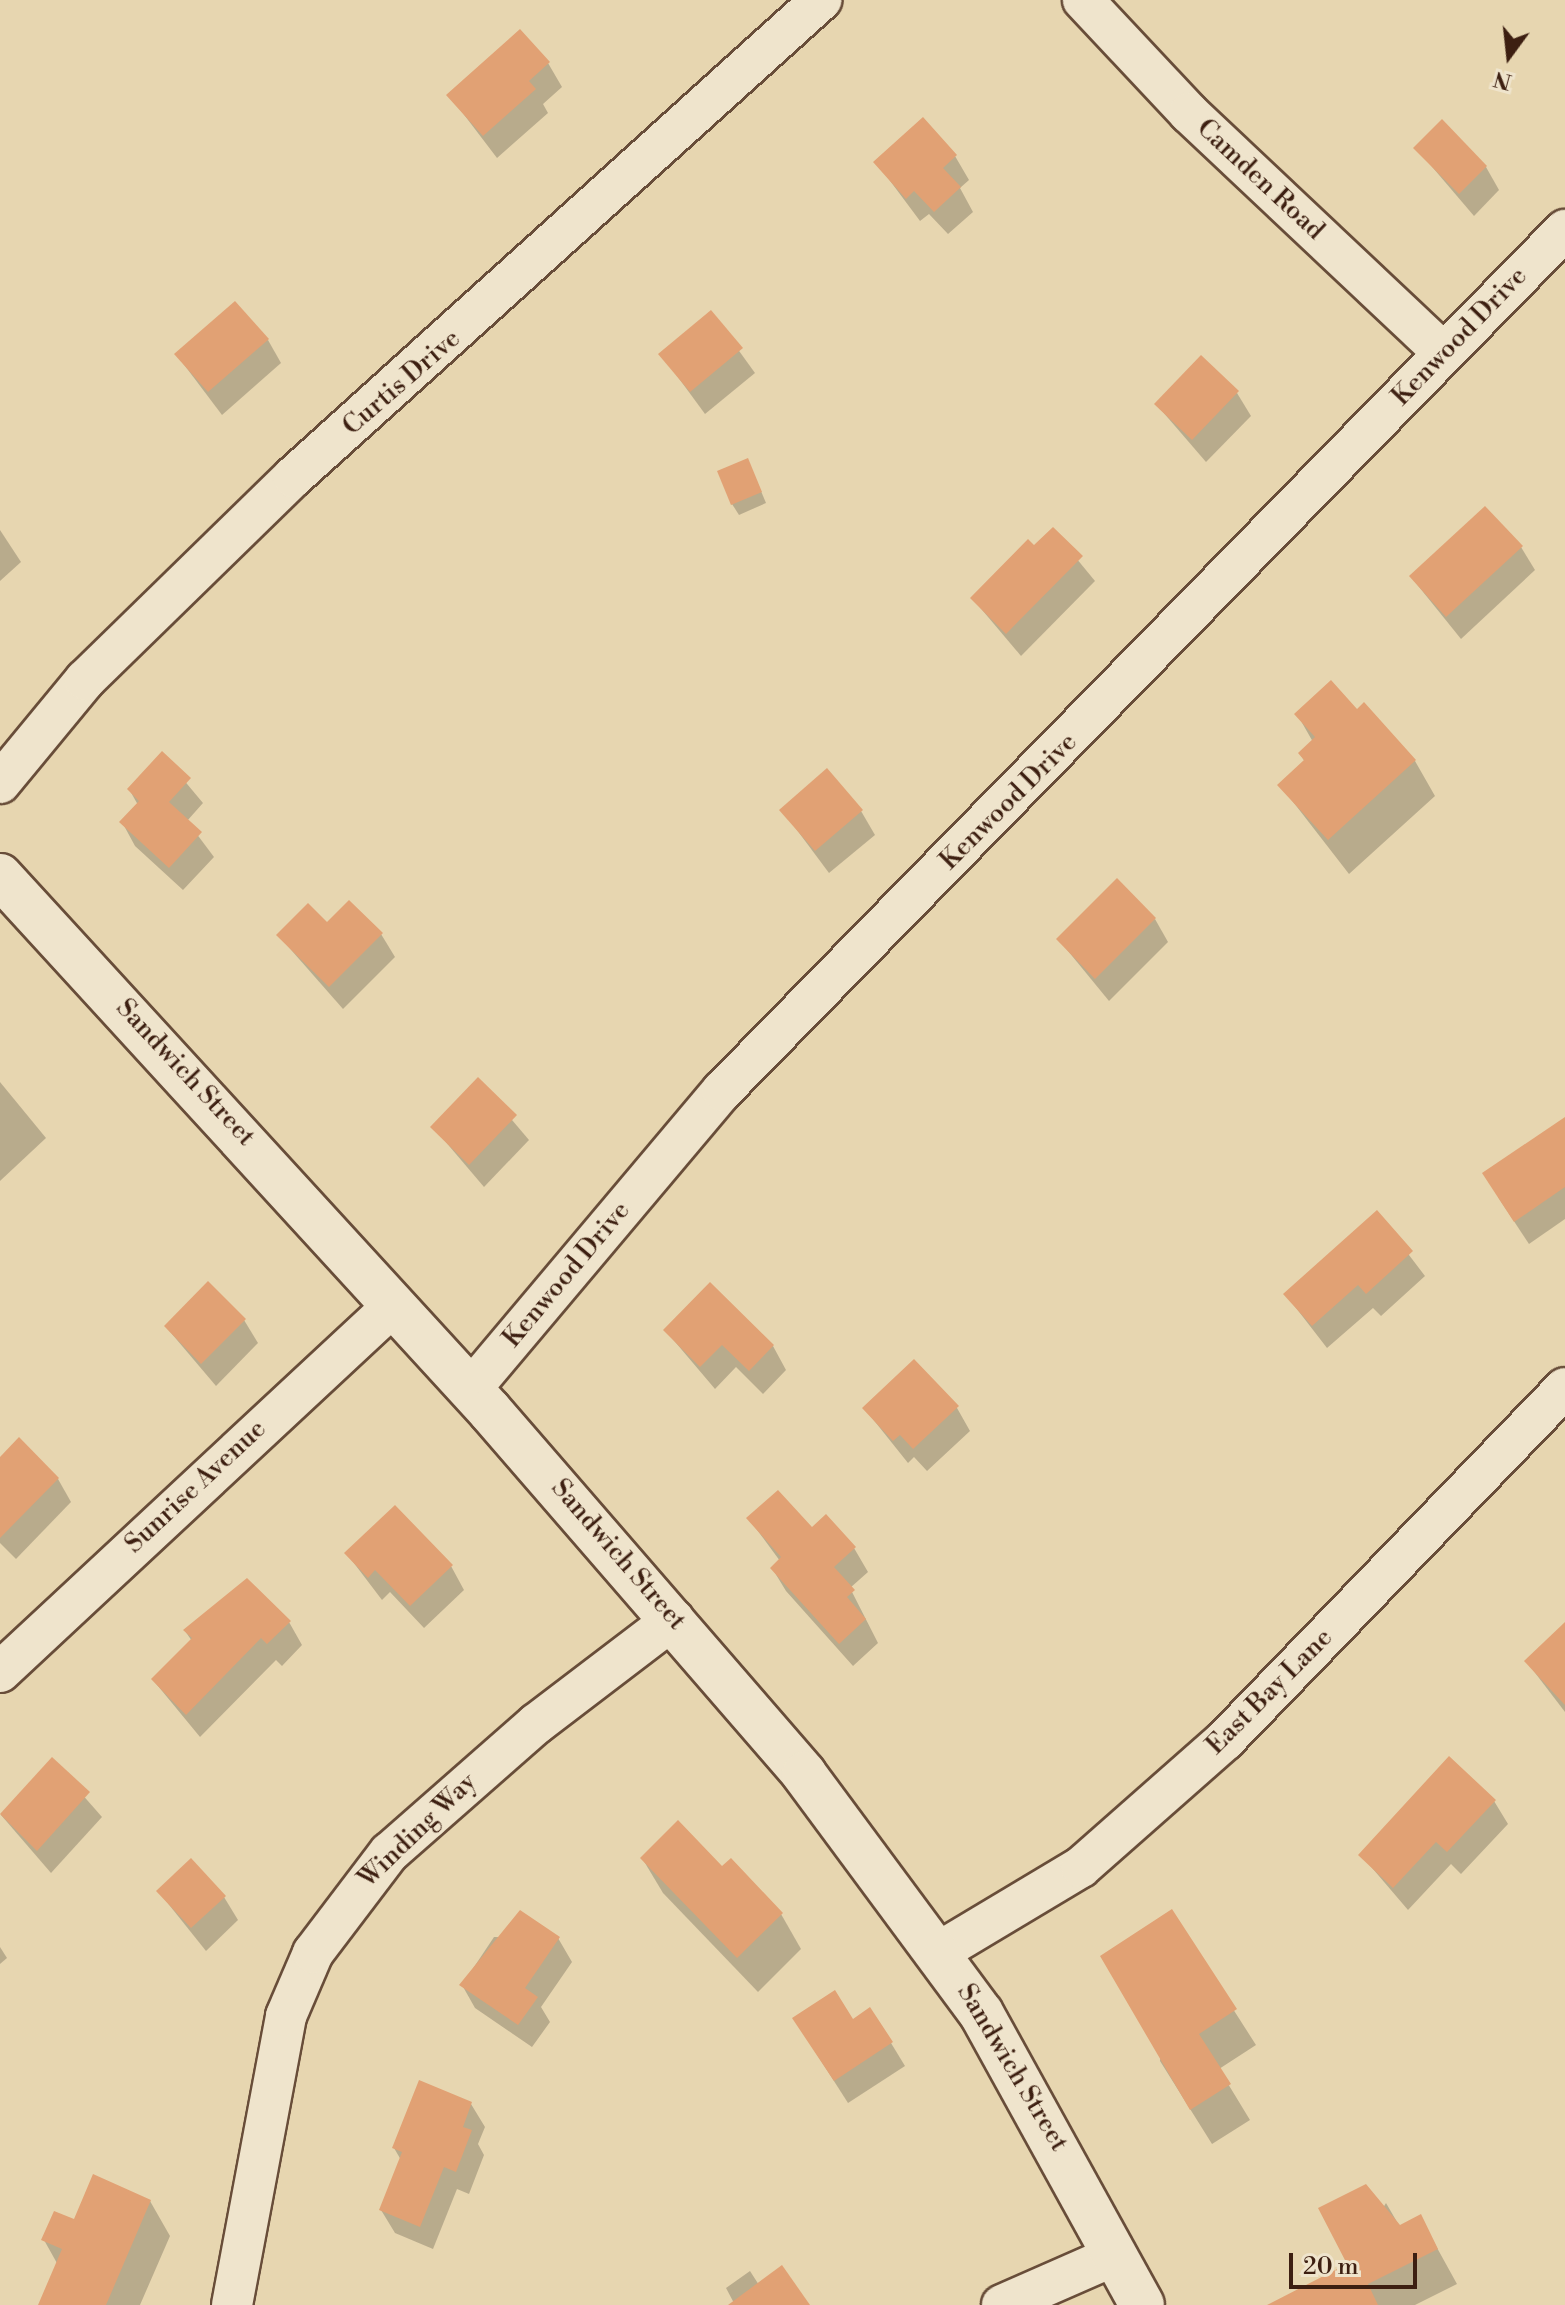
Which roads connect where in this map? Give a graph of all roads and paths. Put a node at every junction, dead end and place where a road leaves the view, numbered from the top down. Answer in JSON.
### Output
{"nodes":[{"id":1,"x":821,"y":0,"type":"edge"},
{"id":2,"x":1083,"y":0,"type":"edge"},
{"id":3,"x":1565,"y":230,"type":"edge"},
{"id":4,"x":1444,"y":353,"type":"junction"},
{"id":5,"x":0,"y":783,"type":"edge"},
{"id":6,"x":0,"y":876,"type":"edge"},
{"id":7,"x":394,"y":1305,"type":"junction"},
{"id":8,"x":1565,"y":1388,"type":"edge"},
{"id":9,"x":470,"y":1390,"type":"junction"},
{"id":10,"x":674,"y":1619,"type":"junction"},
{"id":11,"x":0,"y":1672,"type":"edge"},
{"id":12,"x":939,"y":1952,"type":"junction"},
{"id":13,"x":1116,"y":2255,"type":"junction"},
{"id":14,"x":232,"y":2305,"type":"edge"},
{"id":15,"x":1002,"y":2305,"type":"edge"},
{"id":16,"x":1142,"y":2305,"type":"edge"}],
"edges":[{"from":1,"to":5,"type":"street","name":"Curtis Drive"},
{"from":2,"to":4,"type":"street","name":"Camden Road"},
{"from":3,"to":4,"type":"street","name":"Kenwood Drive"},
{"from":4,"to":9,"type":"street","name":"Kenwood Drive"},
{"from":6,"to":7,"type":"street","name":"Sandwich Street"},
{"from":7,"to":9,"type":"street","name":"Sandwich Street"},
{"from":7,"to":11,"type":"street","name":"Sunrise Avenue"},
{"from":8,"to":12,"type":"street","name":"East Bay Lane"},
{"from":9,"to":10,"type":"street","name":"Sandwich Street"},
{"from":10,"to":12,"type":"street","name":"Sandwich Street"},
{"from":10,"to":14,"type":"street","name":"Winding Way"},
{"from":12,"to":13,"type":"street","name":"Sandwich Street"},
{"from":13,"to":15,"type":"street"},
{"from":13,"to":16,"type":"street","name":"Sandwich Street"}]}
